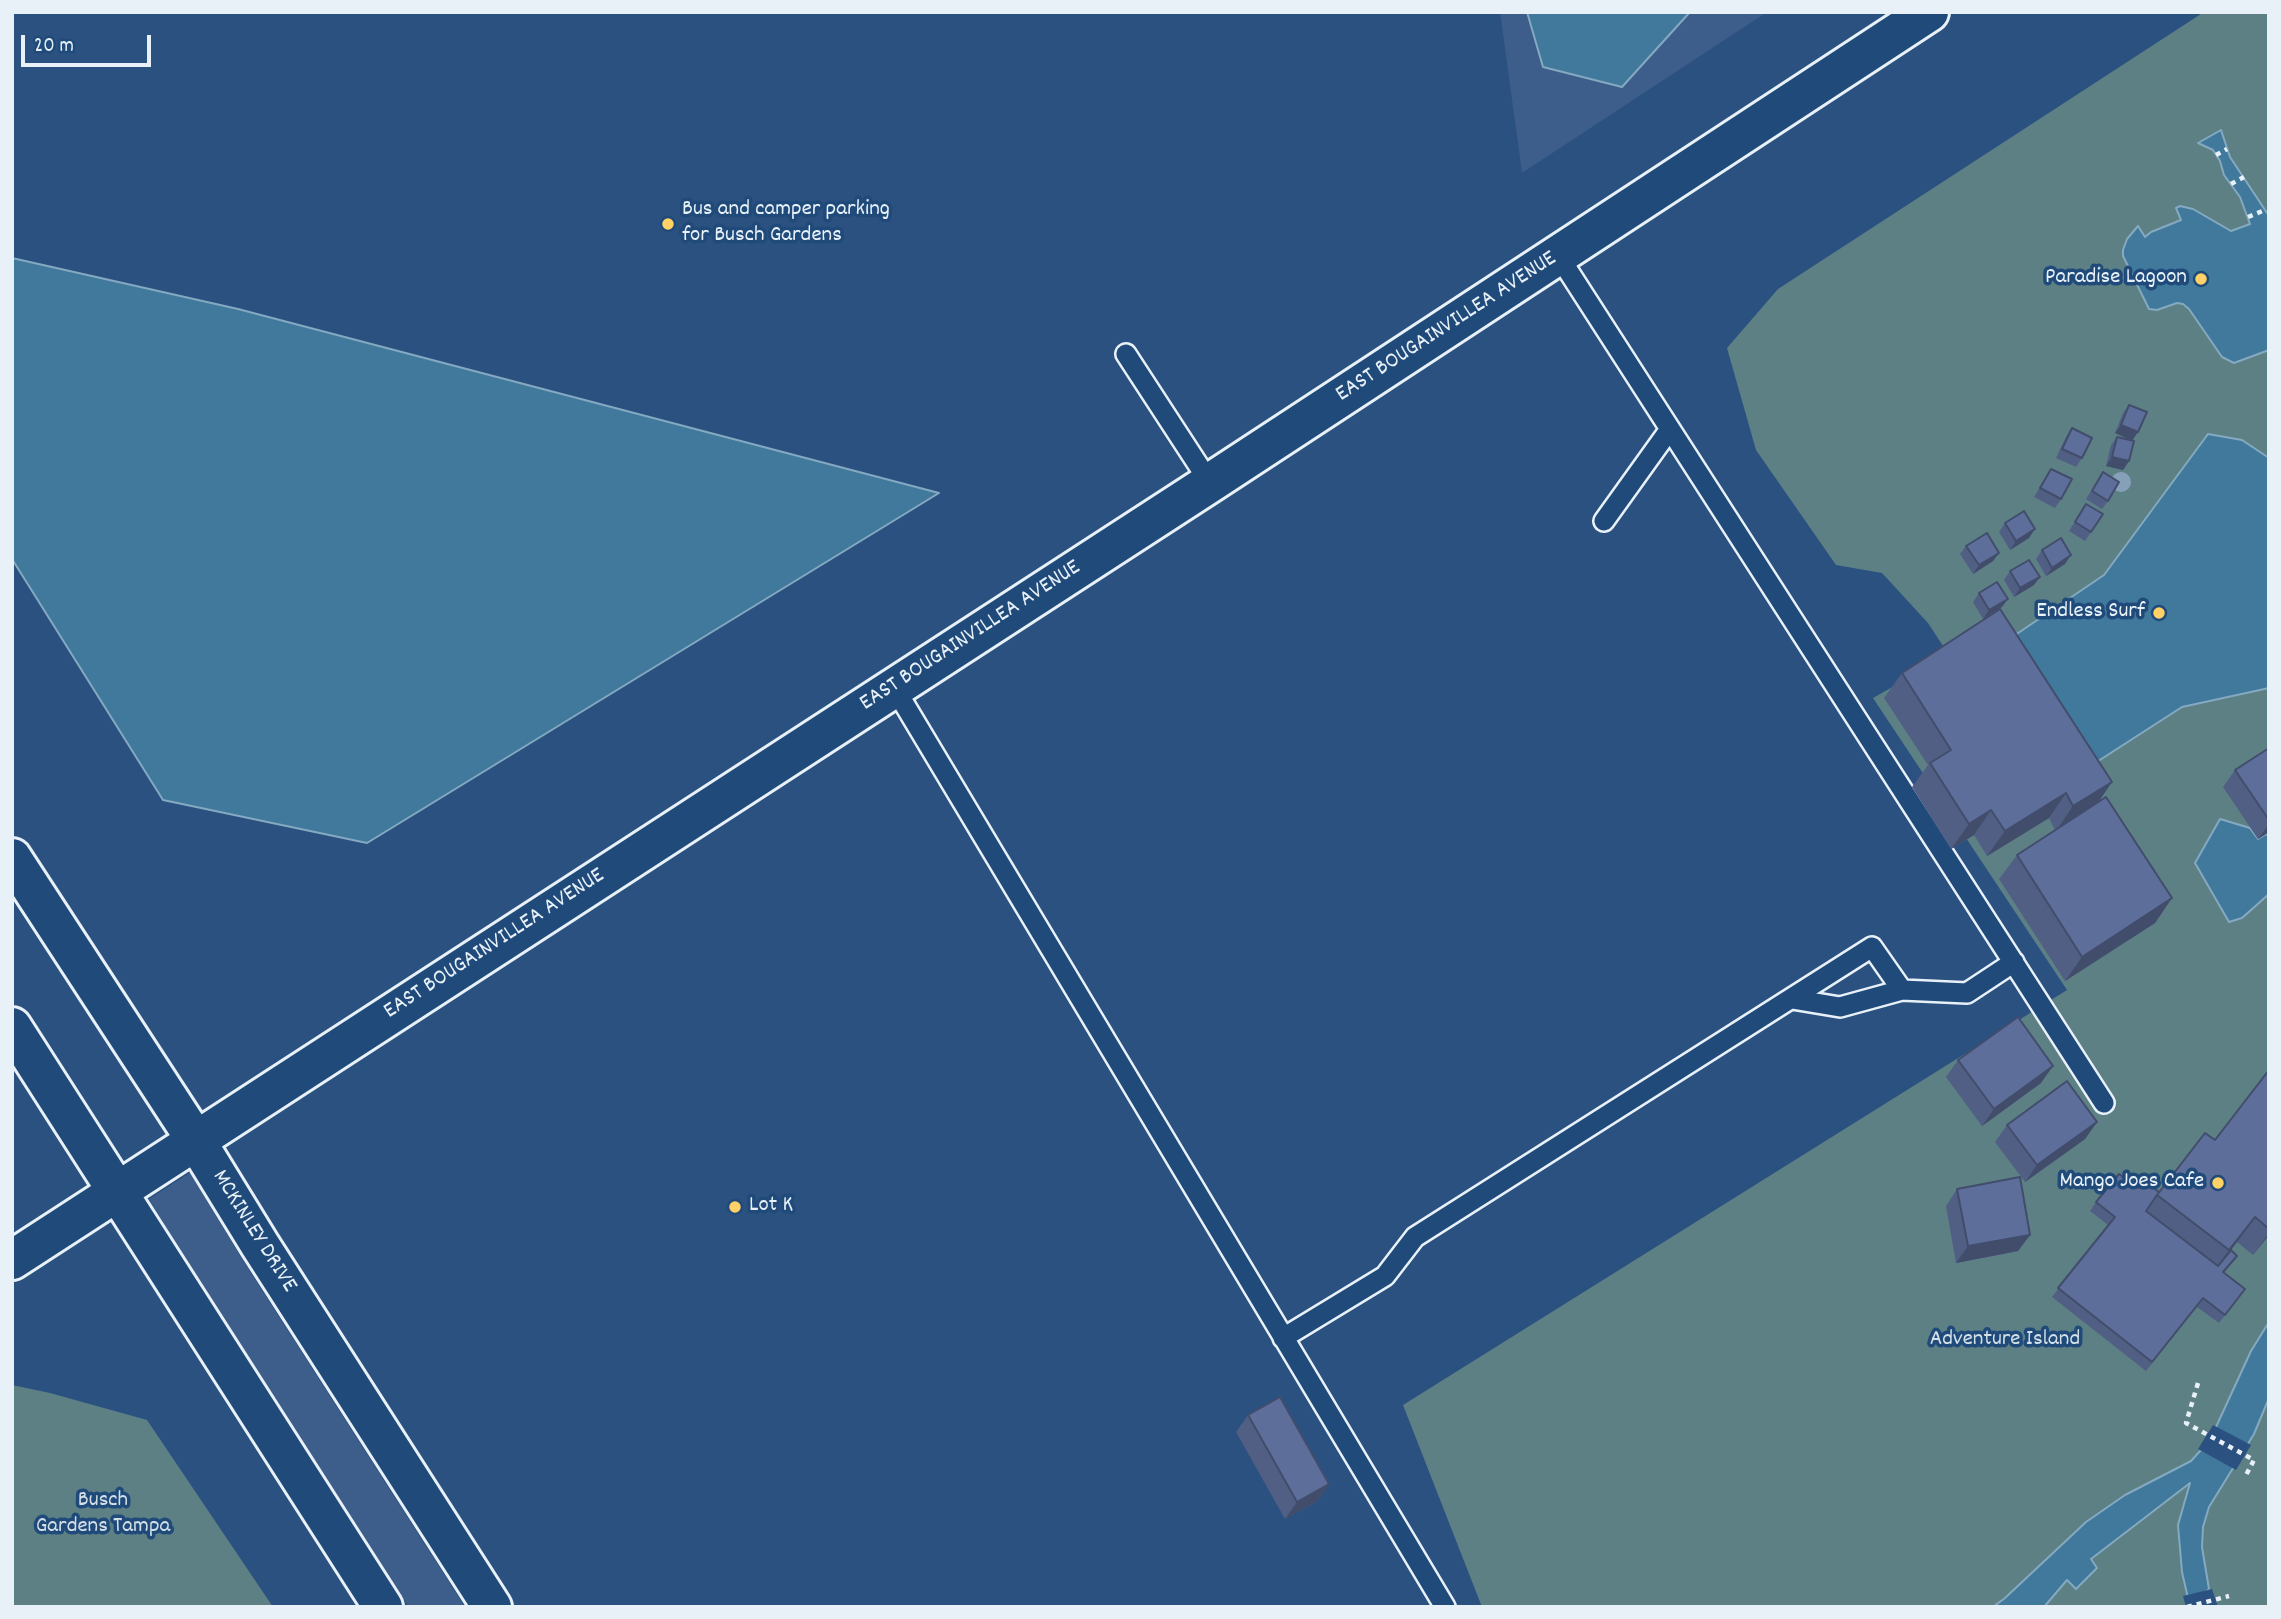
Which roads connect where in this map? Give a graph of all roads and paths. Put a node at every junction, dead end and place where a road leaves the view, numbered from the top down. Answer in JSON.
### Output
{"nodes":[{"id":1,"x":1928,"y":12,"type":"edge"},
{"id":2,"x":2227,"y":149,"type":"dead end"},
{"id":3,"x":2216,"y":155,"type":"dead end"},
{"id":4,"x":2244,"y":177,"type":"dead end"},
{"id":5,"x":2231,"y":184,"type":"dead end"},
{"id":6,"x":2265,"y":210,"type":"dead end"},
{"id":7,"x":2248,"y":217,"type":"dead end"},
{"id":8,"x":1558,"y":255,"type":"junction"},
{"id":9,"x":1126,"y":354,"type":"dead end"},
{"id":10,"x":1670,"y":429,"type":"junction"},
{"id":11,"x":1210,"y":483,"type":"junction"},
{"id":12,"x":1604,"y":521,"type":"dead end"},
{"id":13,"x":894,"y":687,"type":"junction"},
{"id":14,"x":12,"y":858,"type":"edge"},
{"id":15,"x":2014,"y":962,"type":"junction"},
{"id":16,"x":1902,"y":990,"type":"junction"},
{"id":17,"x":1792,"y":999,"type":"junction"},
{"id":18,"x":12,"y":1027,"type":"edge"},
{"id":19,"x":2104,"y":1103,"type":"dead end"},
{"id":20,"x":195,"y":1139,"type":"junction"},
{"id":21,"x":118,"y":1190,"type":"junction"},
{"id":22,"x":12,"y":1260,"type":"edge"},
{"id":23,"x":1283,"y":1338,"type":"junction"},
{"id":24,"x":2198,"y":1383,"type":"dead end"},
{"id":25,"x":2246,"y":1475,"type":"dead end"},
{"id":26,"x":2229,"y":1596,"type":"dead end"},
{"id":27,"x":383,"y":1607,"type":"edge"},
{"id":28,"x":492,"y":1607,"type":"edge"},
{"id":29,"x":1445,"y":1607,"type":"edge"},
{"id":30,"x":2187,"y":1607,"type":"edge"}],
"edges":[{"from":1,"to":8,"type":"street","name":"EAST BOUGAINVILLEA AVENUE"},
{"from":2,"to":3,"type":"path"},
{"from":4,"to":5,"type":"path"},
{"from":6,"to":7,"type":"path"},
{"from":8,"to":10,"type":"lane"},
{"from":8,"to":11,"type":"street","name":"EAST BOUGAINVILLEA AVENUE"},
{"from":9,"to":11,"type":"lane"},
{"from":10,"to":12,"type":"lane"},
{"from":10,"to":15,"type":"lane"},
{"from":11,"to":13,"type":"street","name":"EAST BOUGAINVILLEA AVENUE"},
{"from":13,"to":20,"type":"street","name":"EAST BOUGAINVILLEA AVENUE"},
{"from":13,"to":23,"type":"lane"},
{"from":14,"to":20,"type":"street","name":"MCKINLEY DRIVE"},
{"from":15,"to":16,"type":"lane"},
{"from":15,"to":19,"type":"lane"},
{"from":16,"to":17,"type":"lane"},
{"from":16,"to":17,"type":"lane"},
{"from":17,"to":23,"type":"lane"},
{"from":18,"to":21,"type":"street"},
{"from":20,"to":21,"type":"street","name":"EAST BOUGAINVILLEA AVENUE"},
{"from":20,"to":28,"type":"street","name":"MCKINLEY DRIVE"},
{"from":21,"to":22,"type":"street","name":"EAST BOUGAINVILLEA AVENUE"},
{"from":21,"to":27,"type":"street"},
{"from":23,"to":29,"type":"lane"},
{"from":24,"to":25,"type":"path"},
{"from":26,"to":30,"type":"path"}]}
